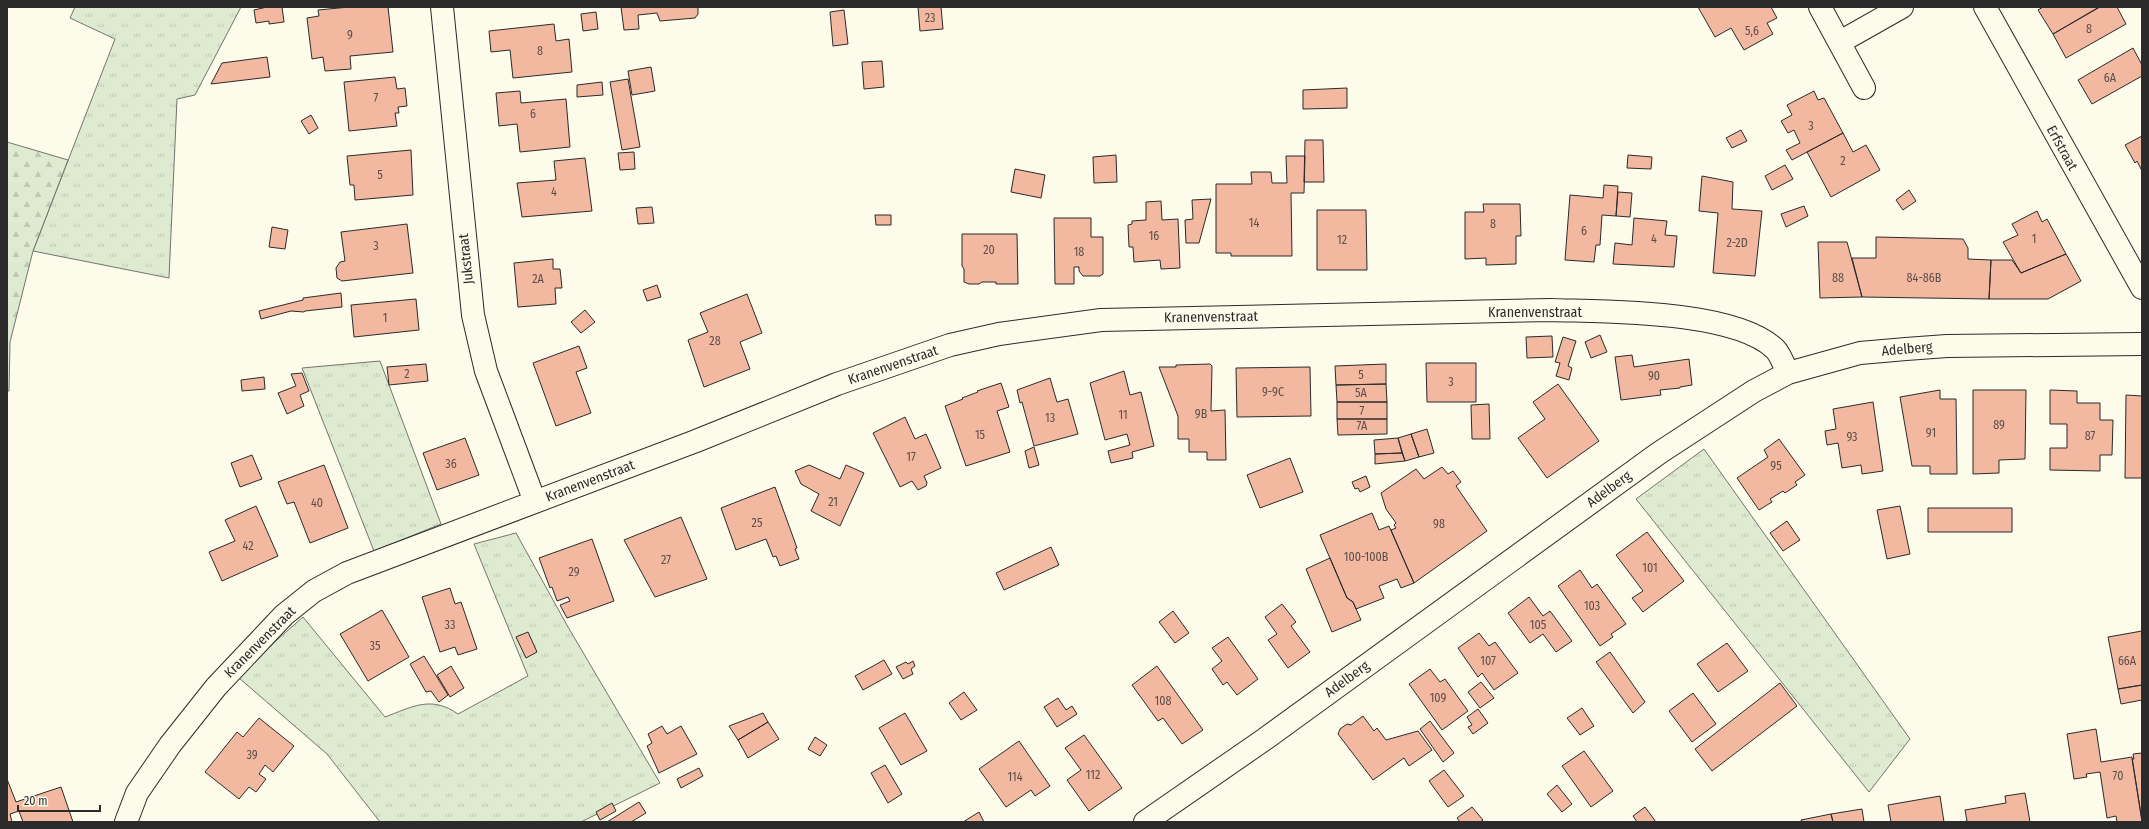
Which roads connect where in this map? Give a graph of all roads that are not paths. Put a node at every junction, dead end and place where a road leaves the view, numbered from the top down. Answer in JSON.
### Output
{"nodes":[{"id":1,"x":442,"y":7,"type":"edge"},
{"id":2,"x":1820,"y":7,"type":"edge"},
{"id":3,"x":1902,"y":7,"type":"edge"},
{"id":4,"x":1985,"y":7,"type":"edge"},
{"id":5,"x":1840,"y":42,"type":"junction"},
{"id":6,"x":1864,"y":88,"type":"dead end"},
{"id":7,"x":2142,"y":288,"type":"edge"},
{"id":8,"x":2142,"y":344,"type":"edge"},
{"id":9,"x":1788,"y":373,"type":"junction"},
{"id":10,"x":534,"y":502,"type":"junction"},
{"id":11,"x":126,"y":822,"type":"edge"},
{"id":12,"x":1145,"y":822,"type":"edge"}],
"edges":[{"from":1,"to":10,"type":"street","name":"Jukstraat"},
{"from":2,"to":5,"type":"street"},
{"from":3,"to":5,"type":"street"},
{"from":4,"to":7,"type":"street","name":"Erfstraat"},
{"from":5,"to":6,"type":"street"},
{"from":8,"to":9,"type":"street","name":"Adelberg"},
{"from":9,"to":10,"type":"street","name":"Kranenvenstraat"},
{"from":9,"to":12,"type":"street","name":"Adelberg"},
{"from":10,"to":11,"type":"street","name":"Kranenvenstraat"}]}
